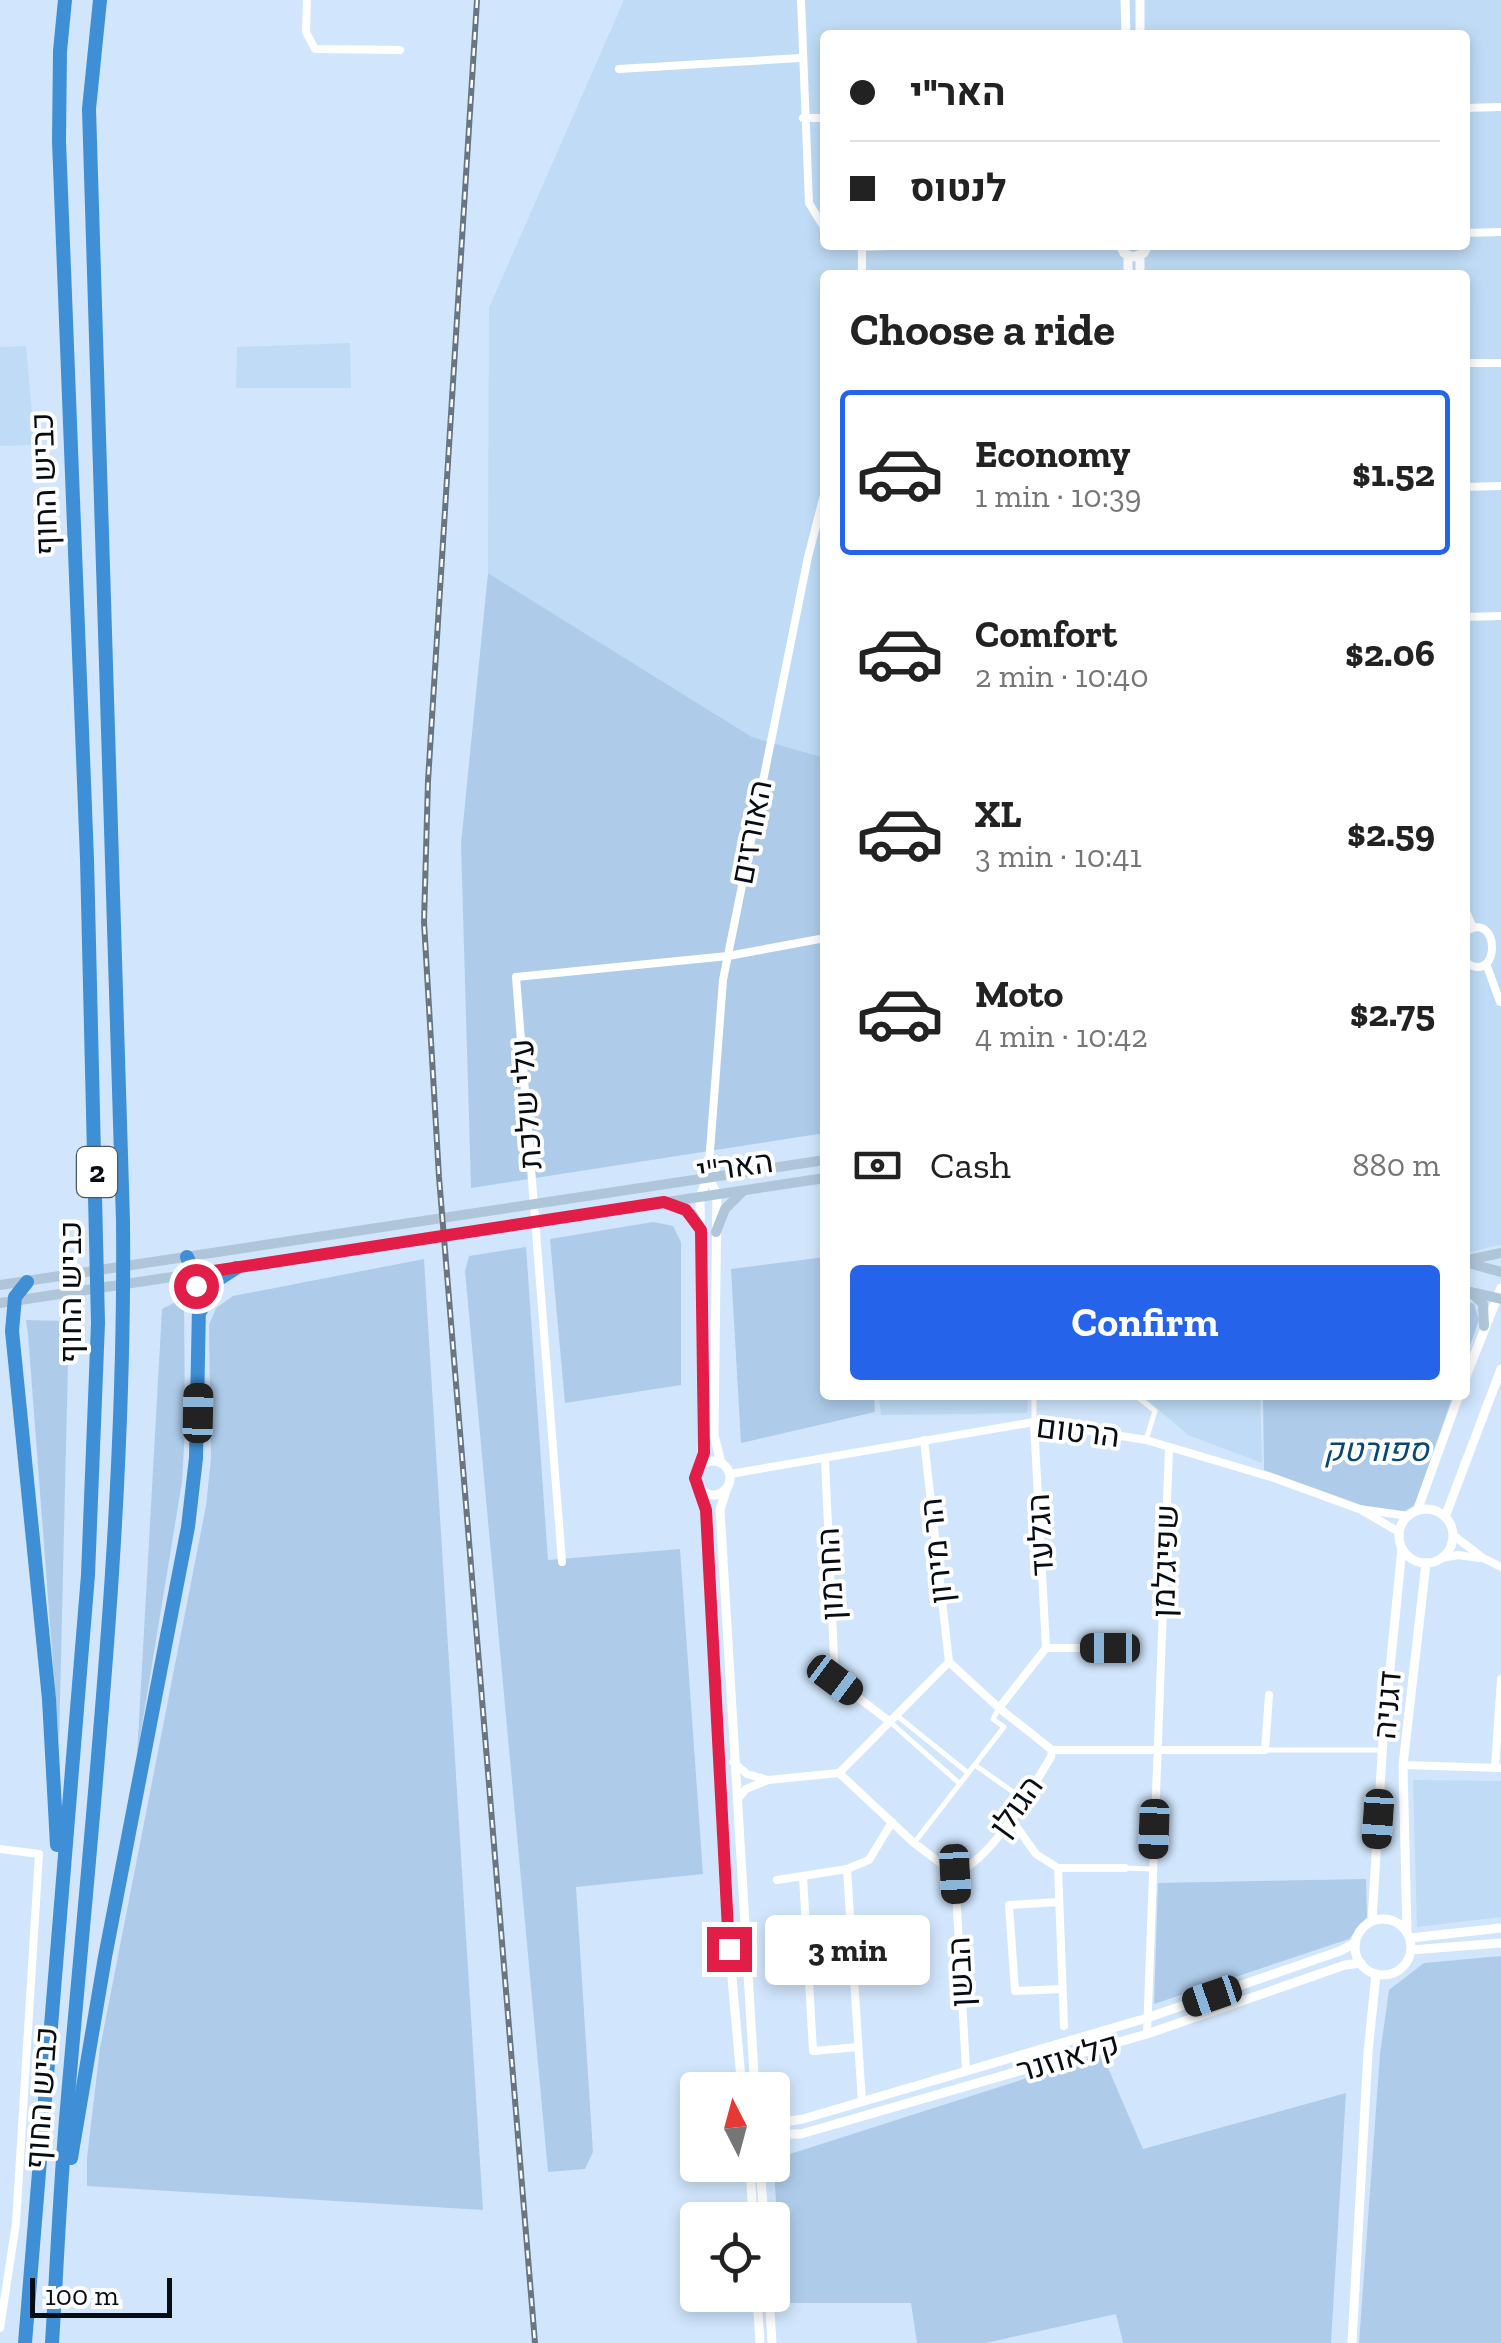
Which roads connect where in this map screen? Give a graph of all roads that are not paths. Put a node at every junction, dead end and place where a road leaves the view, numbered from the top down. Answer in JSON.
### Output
{"nodes":[{"id":1,"x":65,"y":0,"type":"edge"},
{"id":2,"x":100,"y":0,"type":"edge"},
{"id":3,"x":108,"y":0,"type":"edge"},
{"id":4,"x":307,"y":0,"type":"edge"},
{"id":5,"x":801,"y":0,"type":"edge"},
{"id":6,"x":1126,"y":0,"type":"edge"},
{"id":7,"x":1140,"y":0,"type":"edge"},
{"id":8,"x":1126,"y":30,"type":"edge"},
{"id":9,"x":1140,"y":30,"type":"edge"},
{"id":10,"x":400,"y":50,"type":"dead end"},
{"id":11,"x":801,"y":58,"type":"junction"},
{"id":12,"x":619,"y":69,"type":"dead end"},
{"id":13,"x":1501,"y":107,"type":"edge"},
{"id":14,"x":1470,"y":108,"type":"edge"},
{"id":15,"x":89,"y":109,"type":"junction"},
{"id":16,"x":804,"y":118,"type":"junction"},
{"id":17,"x":820,"y":118,"type":"edge"},
{"id":18,"x":820,"y":221,"type":"edge"},
{"id":19,"x":1501,"y":232,"type":"edge"},
{"id":20,"x":1470,"y":233,"type":"edge"},
{"id":21,"x":1124,"y":250,"type":"edge"},
{"id":22,"x":1144,"y":250,"type":"edge"},
{"id":23,"x":1128,"y":256,"type":"junction"},
{"id":24,"x":1140,"y":256,"type":"junction"},
{"id":25,"x":1128,"y":270,"type":"edge"},
{"id":26,"x":1140,"y":270,"type":"edge"},
{"id":27,"x":1501,"y":363,"type":"edge"},
{"id":28,"x":1470,"y":364,"type":"edge"},
{"id":29,"x":1501,"y":486,"type":"edge"},
{"id":30,"x":1470,"y":487,"type":"edge"},
{"id":31,"x":820,"y":510,"type":"edge"},
{"id":32,"x":1501,"y":616,"type":"edge"},
{"id":33,"x":1470,"y":617,"type":"edge"},
{"id":34,"x":1470,"y":930,"type":"edge"},
{"id":35,"x":820,"y":939,"type":"edge"},
{"id":36,"x":728,"y":956,"type":"junction"},
{"id":37,"x":1470,"y":964,"type":"edge"},
{"id":38,"x":1486,"y":966,"type":"junction"},
{"id":39,"x":1500,"y":1002,"type":"edge"},
{"id":40,"x":820,"y":1161,"type":"edge"},
{"id":41,"x":708,"y":1177,"type":"junction"},
{"id":42,"x":820,"y":1179,"type":"edge"},
{"id":43,"x":744,"y":1190,"type":"junction"},
{"id":44,"x":717,"y":1194,"type":"junction"},
{"id":45,"x":700,"y":1196,"type":"junction"},
{"id":46,"x":664,"y":1202,"type":"junction"},
{"id":47,"x":701,"y":1230,"type":"junction"},
{"id":48,"x":716,"y":1232,"type":"junction"},
{"id":49,"x":1501,"y":1253,"type":"edge"},
{"id":50,"x":187,"y":1257,"type":"junction"},
{"id":51,"x":1470,"y":1260,"type":"edge"},
{"id":52,"x":1470,"y":1263,"type":"edge"},
{"id":53,"x":236,"y":1268,"type":"junction"},
{"id":54,"x":1501,"y":1272,"type":"edge"},
{"id":55,"x":194,"y":1274,"type":"junction"},
{"id":56,"x":27,"y":1282,"type":"junction"},
{"id":57,"x":0,"y":1285,"type":"edge"},
{"id":58,"x":1470,"y":1291,"type":"edge"},
{"id":59,"x":1470,"y":1293,"type":"edge"},
{"id":60,"x":1499,"y":1295,"type":"edge"},
{"id":61,"x":7,"y":1303,"type":"edge"},
{"id":62,"x":0,"y":1323,"type":"edge"},
{"id":63,"x":198,"y":1325,"type":"junction"},
{"id":64,"x":1484,"y":1326,"type":"junction"},
{"id":65,"x":15,"y":1362,"type":"junction"},
{"id":66,"x":1470,"y":1365,"type":"edge"},
{"id":67,"x":1501,"y":1369,"type":"edge"},
{"id":68,"x":1034,"y":1400,"type":"edge"},
{"id":69,"x":1142,"y":1400,"type":"edge"},
{"id":70,"x":1457,"y":1400,"type":"edge"},
{"id":71,"x":1034,"y":1422,"type":"junction"},
{"id":72,"x":924,"y":1440,"type":"junction"},
{"id":73,"x":1146,"y":1440,"type":"junction"},
{"id":74,"x":1169,"y":1448,"type":"junction"},
{"id":75,"x":824,"y":1460,"type":"junction"},
{"id":76,"x":721,"y":1463,"type":"junction"},
{"id":77,"x":702,"y":1464,"type":"junction"},
{"id":78,"x":730,"y":1474,"type":"junction"},
{"id":79,"x":698,"y":1488,"type":"junction"},
{"id":80,"x":728,"y":1488,"type":"junction"},
{"id":81,"x":1359,"y":1509,"type":"junction"},
{"id":82,"x":1413,"y":1513,"type":"junction"},
{"id":83,"x":1445,"y":1517,"type":"junction"},
{"id":84,"x":1399,"y":1532,"type":"junction"},
{"id":85,"x":1453,"y":1534,"type":"junction"},
{"id":86,"x":1402,"y":1548,"type":"junction"},
{"id":87,"x":1442,"y":1558,"type":"junction"},
{"id":88,"x":1484,"y":1558,"type":"junction"},
{"id":89,"x":562,"y":1562,"type":"dead end"},
{"id":90,"x":1426,"y":1563,"type":"junction"},
{"id":91,"x":1501,"y":1567,"type":"edge"},
{"id":92,"x":1046,"y":1648,"type":"junction"},
{"id":93,"x":1110,"y":1648,"type":"dead end"},
{"id":94,"x":948,"y":1662,"type":"junction"},
{"id":95,"x":1500,"y":1685,"type":"edge"},
{"id":96,"x":1269,"y":1695,"type":"dead end"},
{"id":97,"x":999,"y":1708,"type":"junction"},
{"id":98,"x":892,"y":1718,"type":"junction"},
{"id":99,"x":1158,"y":1749,"type":"junction"},
{"id":100,"x":1052,"y":1750,"type":"junction"},
{"id":101,"x":1265,"y":1750,"type":"junction"},
{"id":102,"x":1379,"y":1750,"type":"dead end"},
{"id":103,"x":733,"y":1762,"type":"junction"},
{"id":104,"x":974,"y":1764,"type":"junction"},
{"id":105,"x":1403,"y":1765,"type":"junction"},
{"id":106,"x":1498,"y":1768,"type":"edge"},
{"id":107,"x":967,"y":1772,"type":"junction"},
{"id":108,"x":839,"y":1773,"type":"junction"},
{"id":109,"x":768,"y":1780,"type":"junction"},
{"id":110,"x":960,"y":1783,"type":"junction"},
{"id":111,"x":735,"y":1802,"type":"junction"},
{"id":112,"x":1012,"y":1818,"type":"junction"},
{"id":113,"x":892,"y":1822,"type":"junction"},
{"id":114,"x":914,"y":1843,"type":"junction"},
{"id":115,"x":0,"y":1849,"type":"edge"},
{"id":116,"x":1058,"y":1868,"type":"junction"},
{"id":117,"x":1125,"y":1868,"type":"joint"},
{"id":118,"x":1153,"y":1868,"type":"junction"},
{"id":119,"x":846,"y":1870,"type":"junction"},
{"id":120,"x":955,"y":1874,"type":"junction"},
{"id":121,"x":803,"y":1876,"type":"junction"},
{"id":122,"x":776,"y":1880,"type":"dead end"},
{"id":123,"x":1060,"y":1902,"type":"junction"},
{"id":124,"x":58,"y":1921,"type":"junction"},
{"id":125,"x":1372,"y":1921,"type":"junction"},
{"id":126,"x":1501,"y":1928,"type":"edge"},
{"id":127,"x":1408,"y":1935,"type":"junction"},
{"id":128,"x":1355,"y":1943,"type":"junction"},
{"id":129,"x":1501,"y":1943,"type":"edge"},
{"id":130,"x":1411,"y":1950,"type":"junction"},
{"id":131,"x":1360,"y":1963,"type":"junction"},
{"id":132,"x":1376,"y":1974,"type":"junction"},
{"id":133,"x":1062,"y":1989,"type":"junction"},
{"id":134,"x":1147,"y":2018,"type":"junction"},
{"id":135,"x":1064,"y":2026,"type":"joint"},
{"id":136,"x":1146,"y":2034,"type":"junction"},
{"id":137,"x":1066,"y":2043,"type":"junction"},
{"id":138,"x":858,"y":2047,"type":"junction"},
{"id":139,"x":966,"y":2070,"type":"junction"},
{"id":140,"x":740,"y":2072,"type":"edge"},
{"id":141,"x":754,"y":2072,"type":"edge"},
{"id":142,"x":862,"y":2102,"type":"junction"},
{"id":143,"x":790,"y":2122,"type":"edge"},
{"id":144,"x":790,"y":2134,"type":"edge"},
{"id":145,"x":58,"y":2242,"type":"junction"},
{"id":146,"x":758,"y":2312,"type":"edge"},
{"id":147,"x":769,"y":2312,"type":"edge"},
{"id":148,"x":0,"y":2328,"type":"edge"},
{"id":149,"x":24,"y":2343,"type":"edge"},
{"id":150,"x":52,"y":2343,"type":"edge"},
{"id":151,"x":760,"y":2343,"type":"edge"},
{"id":152,"x":772,"y":2343,"type":"edge"},
{"id":153,"x":1352,"y":2343,"type":"edge"}],
"edges":[{"from":1,"to":124,"type":"highway","name":"כביש החוף","number":"2"},
{"from":2,"to":15,"type":"highway","name":"כביש החוף","number":"2"},
{"from":3,"to":15,"type":"highway"},
{"from":4,"to":10,"type":"street"},
{"from":5,"to":11,"type":"street"},
{"from":6,"to":8,"type":"street"},
{"from":7,"to":9,"type":"street"},
{"from":11,"to":12,"type":"street"},
{"from":11,"to":16,"type":"street"},
{"from":13,"to":14,"type":"street"},
{"from":15,"to":145,"type":"highway","name":"כביש החוף","number":"2"},
{"from":16,"to":17,"type":"street"},
{"from":16,"to":18,"type":"street"},
{"from":19,"to":20,"type":"street"},
{"from":21,"to":23,"type":"street"},
{"from":22,"to":24,"type":"street"},
{"from":23,"to":24,"type":"street"},
{"from":23,"to":25,"type":"street"},
{"from":24,"to":26,"type":"street"},
{"from":27,"to":28,"type":"street"},
{"from":29,"to":30,"type":"street"},
{"from":31,"to":36,"type":"street","name":"האורזים"},
{"from":32,"to":33,"type":"street"},
{"from":34,"to":38,"type":"street"},
{"from":35,"to":36,"type":"street"},
{"from":36,"to":41,"type":"street","name":"האורזים"},
{"from":36,"to":89,"type":"street","name":"עלי שלכת"},
{"from":37,"to":38,"type":"street"},
{"from":38,"to":39,"type":"street"},
{"from":40,"to":41,"type":"main road","name":"האר\"י"},
{"from":41,"to":44,"type":"street"},
{"from":41,"to":45,"type":"street"},
{"from":41,"to":50,"type":"main road","name":"האר\"י"},
{"from":42,"to":43,"type":"main road","name":"האר\"י"},
{"from":43,"to":44,"type":"main road","name":"האר\"י"},
{"from":43,"to":48,"type":"main road"},
{"from":44,"to":45,"type":"main road","name":"האר\"י"},
{"from":44,"to":48,"type":"street"},
{"from":45,"to":46,"type":"main road","name":"האר\"י"},
{"from":45,"to":47,"type":"street"},
{"from":46,"to":47,"type":"main road"},
{"from":46,"to":53,"type":"main road","name":"האר\"י"},
{"from":47,"to":77,"type":"street"},
{"from":48,"to":76,"type":"street"},
{"from":49,"to":51,"type":"main road"},
{"from":50,"to":55,"type":"highway"},
{"from":50,"to":56,"type":"main road","name":"האר\"י"},
{"from":52,"to":54,"type":"main road"},
{"from":53,"to":55,"type":"main road","name":"האר\"י"},
{"from":53,"to":63,"type":"highway"},
{"from":55,"to":61,"type":"main road","name":"האר\"י"},
{"from":55,"to":63,"type":"highway"},
{"from":56,"to":57,"type":"main road","name":"האר\"י"},
{"from":56,"to":61,"type":"highway"},
{"from":58,"to":60,"type":"main road"},
{"from":59,"to":64,"type":"main road"},
{"from":60,"to":64,"type":"street"},
{"from":61,"to":65,"type":"highway"},
{"from":62,"to":65,"type":"highway"},
{"from":63,"to":145,"type":"highway"},
{"from":64,"to":66,"type":"street"},
{"from":65,"to":124,"type":"highway"},
{"from":67,"to":83,"type":"street"},
{"from":68,"to":71,"type":"street"},
{"from":69,"to":73,"type":"street"},
{"from":70,"to":82,"type":"street"},
{"from":71,"to":72,"type":"street","name":"הרטום"},
{"from":71,"to":73,"type":"street","name":"הרטום"},
{"from":71,"to":92,"type":"street","name":"הגלעד"},
{"from":72,"to":75,"type":"street","name":"הרטום"},
{"from":72,"to":94,"type":"street","name":"הר מירון"},
{"from":73,"to":74,"type":"street","name":"הרטום"},
{"from":74,"to":81,"type":"street","name":"הרטום"},
{"from":74,"to":99,"type":"street","name":"שפיגלמן"},
{"from":75,"to":78,"type":"street","name":"הרטום"},
{"from":75,"to":98,"type":"street","name":"החרמון"},
{"from":76,"to":77,"type":"street"},
{"from":76,"to":78,"type":"street"},
{"from":77,"to":79,"type":"street"},
{"from":78,"to":80,"type":"street"},
{"from":79,"to":80,"type":"street"},
{"from":79,"to":140,"type":"street"},
{"from":80,"to":103,"type":"street"},
{"from":81,"to":82,"type":"street","name":"הרטום"},
{"from":81,"to":84,"type":"street","name":"הרטום"},
{"from":82,"to":83,"type":"street"},
{"from":82,"to":84,"type":"street"},
{"from":83,"to":85,"type":"street"},
{"from":84,"to":86,"type":"street"},
{"from":85,"to":87,"type":"street"},
{"from":85,"to":88,"type":"street"},
{"from":86,"to":90,"type":"street"},
{"from":86,"to":125,"type":"street","name":"דגניה"},
{"from":87,"to":88,"type":"street"},
{"from":87,"to":90,"type":"street"},
{"from":88,"to":91,"type":"street"},
{"from":90,"to":105,"type":"street","name":"דגניה"},
{"from":92,"to":93,"type":"street"},
{"from":92,"to":97,"type":"street"},
{"from":94,"to":97,"type":"street","name":"הגולן"},
{"from":94,"to":98,"type":"street"},
{"from":95,"to":106,"type":"street"},
{"from":96,"to":101,"type":"street"},
{"from":97,"to":100,"type":"street","name":"הגולן"},
{"from":97,"to":104,"type":"street"},
{"from":98,"to":107,"type":"street"},
{"from":98,"to":108,"type":"street"},
{"from":98,"to":110,"type":"street"},
{"from":99,"to":100,"type":"street","name":"הגולן"},
{"from":99,"to":101,"type":"street","name":"הגולן"},
{"from":99,"to":118,"type":"street","name":"שפיגלמן"},
{"from":100,"to":112,"type":"street","name":"הגולן"},
{"from":101,"to":102,"type":"street"},
{"from":103,"to":109,"type":"street"},
{"from":103,"to":111,"type":"street"},
{"from":104,"to":107,"type":"street"},
{"from":104,"to":112,"type":"street"},
{"from":105,"to":106,"type":"street"},
{"from":105,"to":127,"type":"street","name":"דגניה"},
{"from":107,"to":110,"type":"street"},
{"from":108,"to":109,"type":"street"},
{"from":108,"to":113,"type":"street"},
{"from":109,"to":111,"type":"street"},
{"from":110,"to":114,"type":"street"},
{"from":111,"to":141,"type":"street"},
{"from":112,"to":116,"type":"street"},
{"from":112,"to":120,"type":"street","name":"הגולן"},
{"from":113,"to":114,"type":"street"},
{"from":113,"to":119,"type":"street"},
{"from":114,"to":120,"type":"street"},
{"from":115,"to":148,"type":"street"},
{"from":116,"to":117,"type":"street"},
{"from":116,"to":123,"type":"street"},
{"from":117,"to":118,"type":"street"},
{"from":118,"to":134,"type":"street","name":"שפיגלמן"},
{"from":119,"to":121,"type":"street"},
{"from":119,"to":138,"type":"street"},
{"from":120,"to":139,"type":"street","name":"הבשן"},
{"from":121,"to":122,"type":"street"},
{"from":121,"to":138,"type":"street"},
{"from":123,"to":133,"type":"street"},
{"from":123,"to":133,"type":"street"},
{"from":124,"to":149,"type":"highway","name":"כביש החוף","number":"2"},
{"from":125,"to":127,"type":"street"},
{"from":125,"to":128,"type":"street"},
{"from":126,"to":127,"type":"street"},
{"from":127,"to":130,"type":"street"},
{"from":128,"to":131,"type":"street"},
{"from":128,"to":134,"type":"street","name":"קלאוזנר"},
{"from":129,"to":130,"type":"street"},
{"from":130,"to":132,"type":"street"},
{"from":131,"to":132,"type":"street"},
{"from":131,"to":136,"type":"street","name":"קלאוזנר"},
{"from":132,"to":153,"type":"street"},
{"from":133,"to":135,"type":"street"},
{"from":134,"to":136,"type":"street","name":"שפיגלמן"},
{"from":134,"to":137,"type":"street","name":"קלאוזנר"},
{"from":135,"to":137,"type":"street"},
{"from":136,"to":144,"type":"street","name":"קלאוזנר"},
{"from":137,"to":139,"type":"street","name":"קלאוזנר"},
{"from":138,"to":142,"type":"street"},
{"from":139,"to":142,"type":"street","name":"קלאוזנר"},
{"from":142,"to":143,"type":"street","name":"קלאוזנר"},
{"from":145,"to":150,"type":"highway","name":"כביש החוף","number":"2"},
{"from":146,"to":151,"type":"street"},
{"from":147,"to":152,"type":"street"}]}
